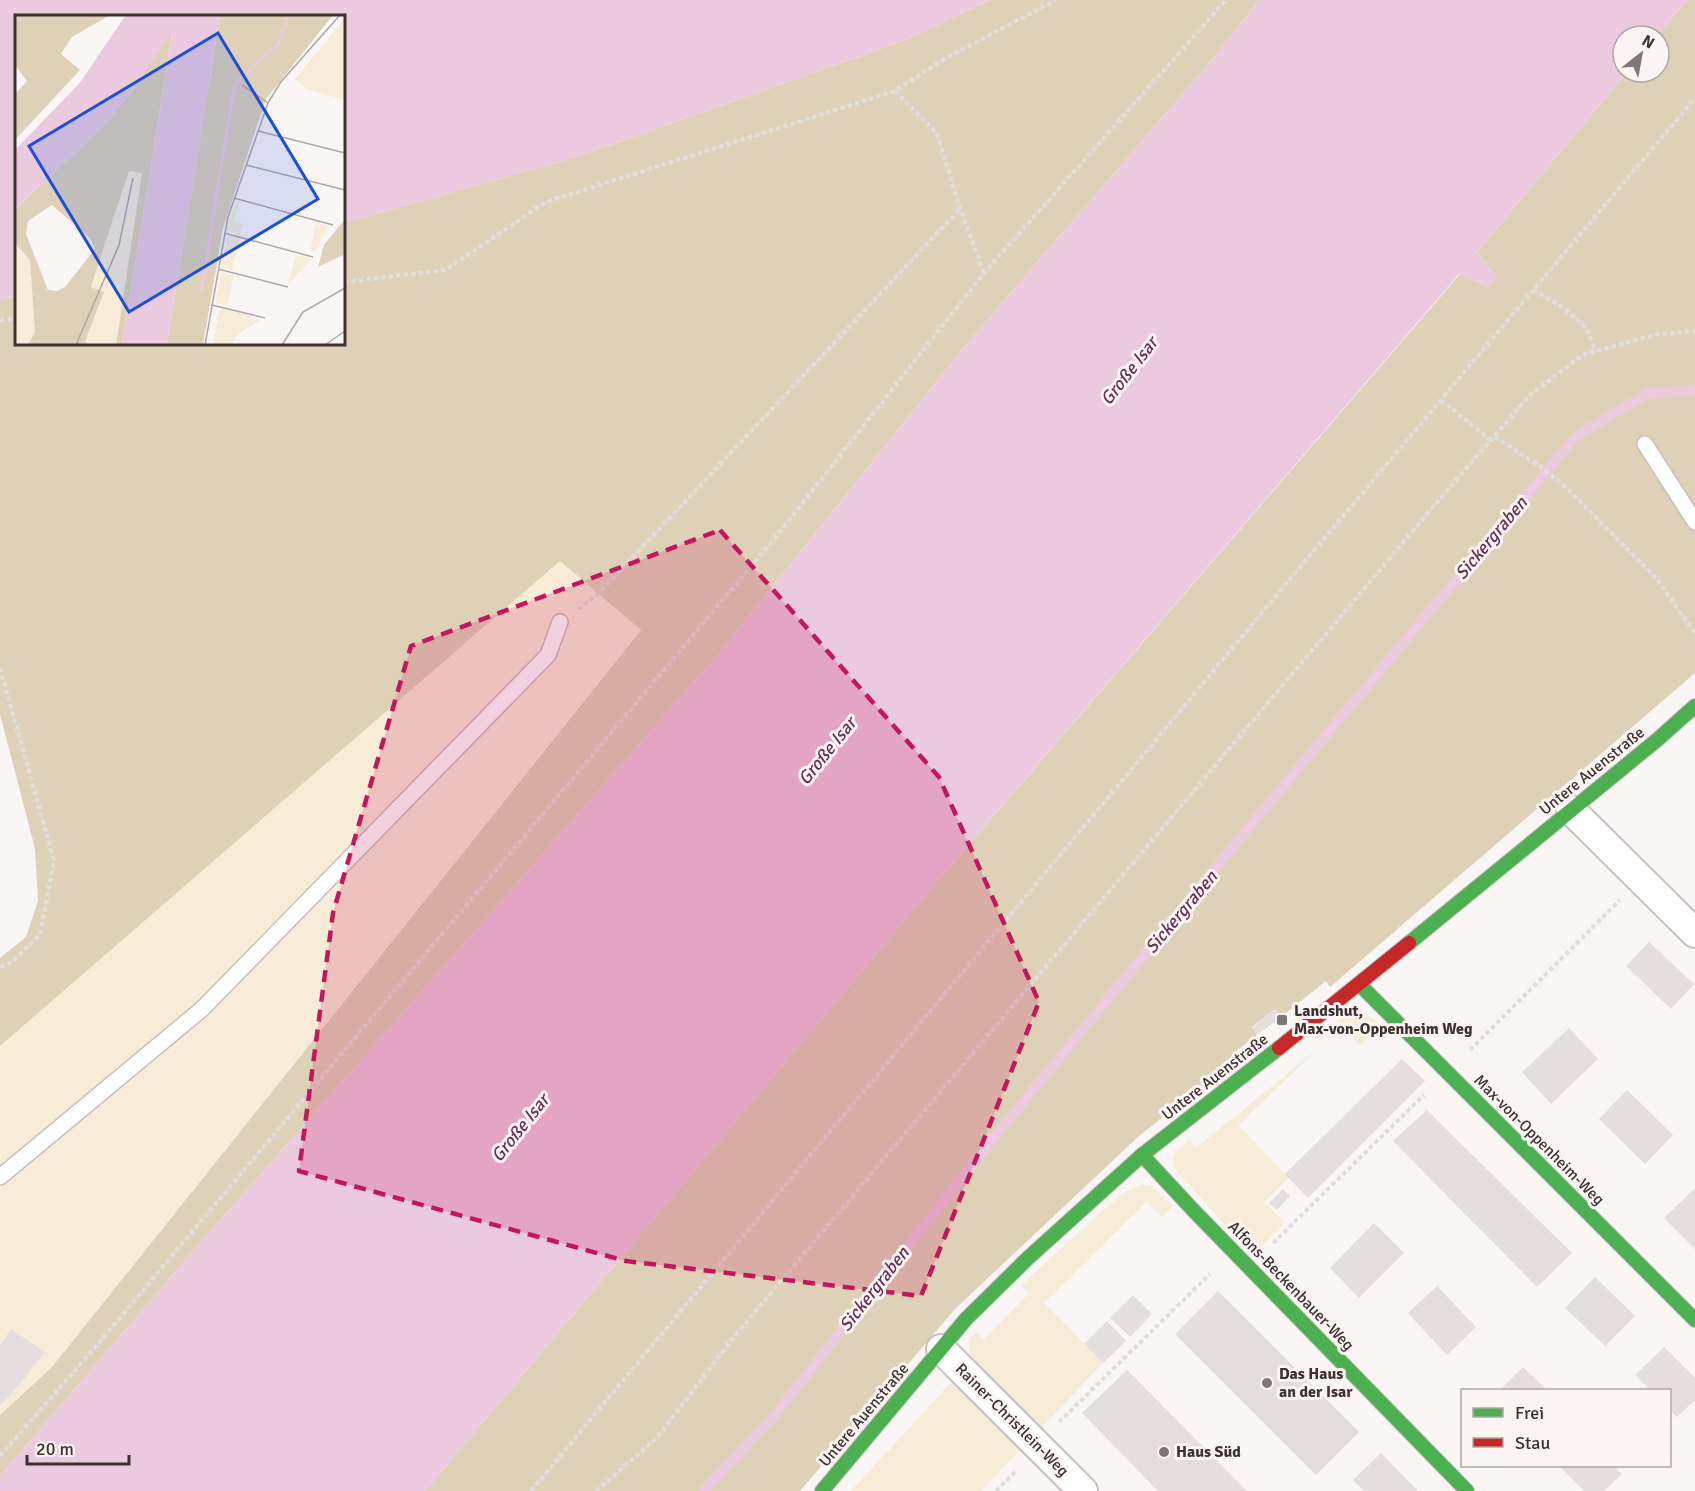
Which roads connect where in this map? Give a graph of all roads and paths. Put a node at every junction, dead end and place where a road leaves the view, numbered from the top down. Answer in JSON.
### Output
{"nodes":[{"id":1,"x":1056,"y":0,"type":"edge"},
{"id":2,"x":1226,"y":0,"type":"edge"},
{"id":3,"x":895,"y":91,"type":"junction"},
{"id":4,"x":1695,"y":98,"type":"edge"},
{"id":5,"x":960,"y":209,"type":"junction"},
{"id":6,"x":984,"y":273,"type":"junction"},
{"id":7,"x":345,"y":282,"type":"edge"},
{"id":8,"x":1533,"y":290,"type":"junction"},
{"id":9,"x":15,"y":318,"type":"edge"},
{"id":10,"x":0,"y":320,"type":"edge"},
{"id":11,"x":1695,"y":331,"type":"edge"},
{"id":12,"x":1596,"y":351,"type":"junction"},
{"id":13,"x":1441,"y":399,"type":"junction"},
{"id":14,"x":1495,"y":437,"type":"junction"},
{"id":15,"x":1492,"y":441,"type":"junction"},
{"id":16,"x":1645,"y":444,"type":"dead end"},
{"id":17,"x":1695,"y":522,"type":"edge"},
{"id":18,"x":598,"y":594,"type":"dead end"},
{"id":19,"x":560,"y":622,"type":"dead end"},
{"id":20,"x":1695,"y":633,"type":"edge"},
{"id":21,"x":0,"y":668,"type":"edge"},
{"id":22,"x":1695,"y":706,"type":"edge"},
{"id":23,"x":1571,"y":810,"type":"junction"},
{"id":24,"x":1695,"y":933,"type":"edge"},
{"id":25,"x":0,"y":968,"type":"edge"},
{"id":26,"x":1359,"y":984,"type":"junction"},
{"id":27,"x":1142,"y":1155,"type":"junction"},
{"id":28,"x":0,"y":1177,"type":"edge"},
{"id":29,"x":1234,"y":1251,"type":"junction"},
{"id":30,"x":1695,"y":1320,"type":"edge"},
{"id":31,"x":941,"y":1349,"type":"junction"},
{"id":32,"x":1039,"y":1445,"type":"junction"},
{"id":33,"x":0,"y":1456,"type":"edge"},
{"id":34,"x":531,"y":1491,"type":"edge"},
{"id":35,"x":596,"y":1491,"type":"edge"},
{"id":36,"x":822,"y":1491,"type":"edge"},
{"id":37,"x":1083,"y":1491,"type":"edge"},
{"id":38,"x":1467,"y":1491,"type":"edge"}],
"edges":[{"from":1,"to":3,"type":"path"},
{"from":2,"to":6,"type":"path"},
{"from":3,"to":5,"type":"path"},
{"from":3,"to":7,"type":"path"},
{"from":4,"to":8,"type":"path"},
{"from":5,"to":6,"type":"path"},
{"from":5,"to":18,"type":"path"},
{"from":6,"to":33,"type":"path"},
{"from":8,"to":12,"type":"path"},
{"from":8,"to":13,"type":"path"},
{"from":9,"to":10,"type":"path"},
{"from":11,"to":12,"type":"path"},
{"from":12,"to":14,"type":"path"},
{"from":13,"to":15,"type":"path"},
{"from":13,"to":34,"type":"path"},
{"from":14,"to":15,"type":"path"},
{"from":14,"to":20,"type":"path"},
{"from":15,"to":35,"type":"path"},
{"from":16,"to":17,"type":"lane"},
{"from":19,"to":28,"type":"lane"},
{"from":21,"to":25,"type":"path"},
{"from":22,"to":23,"type":"street","name":"Untere Auenstraße"},
{"from":23,"to":24,"type":"street"},
{"from":23,"to":26,"type":"street","name":"Untere Auenstraße"},
{"from":26,"to":27,"type":"street","name":"Untere Auenstraße"},
{"from":26,"to":30,"type":"street","name":"Max-von-Oppenheim-Weg"},
{"from":27,"to":29,"type":"street","name":"Alfons-Beckenbauer-Weg"},
{"from":27,"to":31,"type":"street","name":"Untere Auenstraße"},
{"from":29,"to":32,"type":"path"},
{"from":29,"to":38,"type":"street","name":"Alfons-Beckenbauer-Weg"},
{"from":31,"to":32,"type":"street","name":"Rainer-Christlein-Weg"},
{"from":31,"to":36,"type":"street","name":"Untere Auenstraße"},
{"from":32,"to":37,"type":"street","name":"Rainer-Christlein-Weg"}]}
